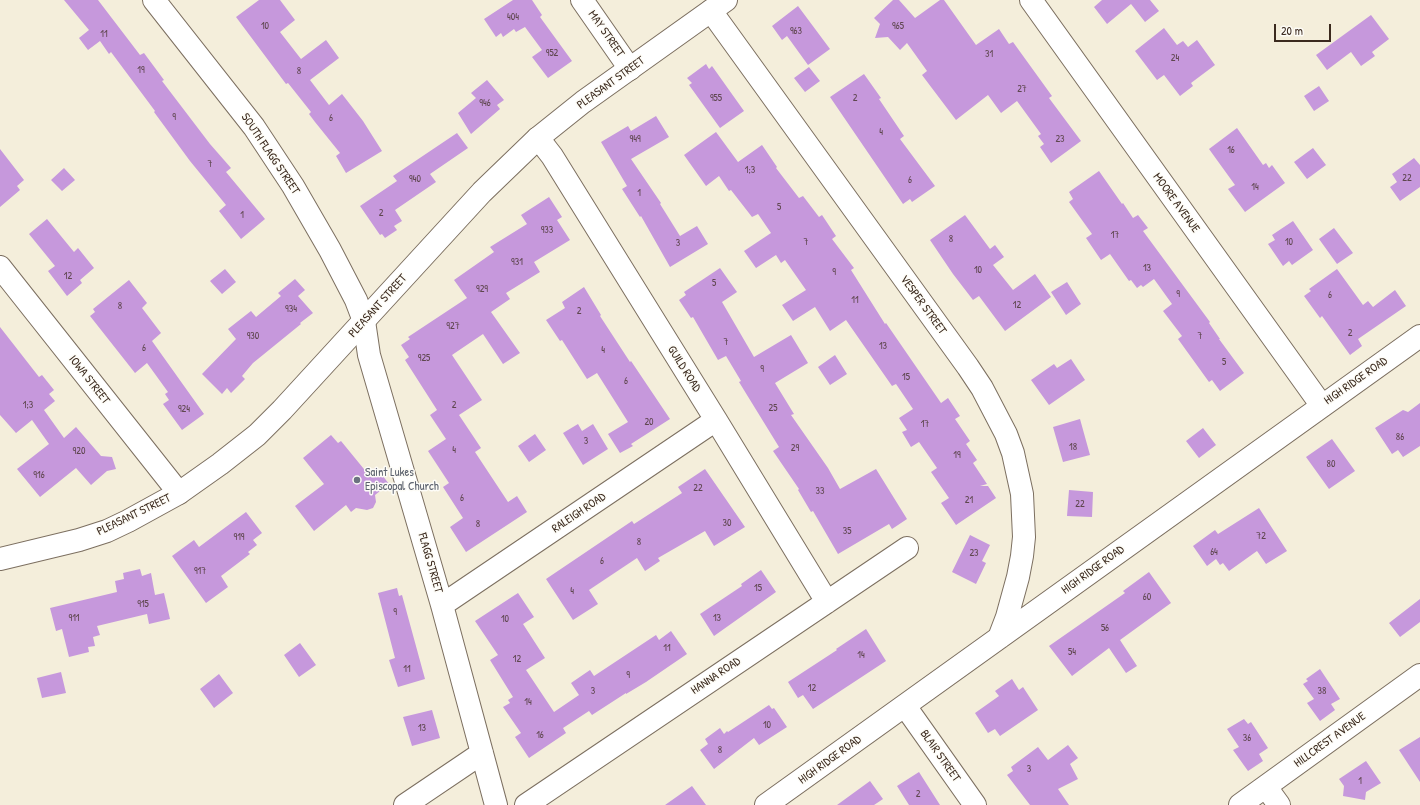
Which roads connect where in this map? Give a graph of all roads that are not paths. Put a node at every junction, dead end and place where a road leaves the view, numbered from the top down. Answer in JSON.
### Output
{"nodes":[{"id":1,"x":154,"y":0,"type":"edge"},
{"id":2,"x":582,"y":0,"type":"edge"},
{"id":3,"x":1031,"y":0,"type":"edge"},
{"id":4,"x":718,"y":6,"type":"edge"},
{"id":5,"x":630,"y":69,"type":"junction"},
{"id":6,"x":538,"y":138,"type":"junction"},
{"id":7,"x":0,"y":267,"type":"edge"},
{"id":8,"x":364,"y":321,"type":"junction"},
{"id":9,"x":1420,"y":336,"type":"edge"},
{"id":10,"x":1322,"y":406,"type":"junction"},
{"id":11,"x":716,"y":420,"type":"junction"},
{"id":12,"x":179,"y":493,"type":"junction"},
{"id":13,"x":907,"y":548,"type":"dead end"},
{"id":14,"x":0,"y":559,"type":"edge"},
{"id":15,"x":827,"y":602,"type":"junction"},
{"id":16,"x":442,"y":605,"type":"junction"},
{"id":17,"x":999,"y":638,"type":"junction"},
{"id":18,"x":1420,"y":675,"type":"edge"},
{"id":19,"x":905,"y":706,"type":"junction"},
{"id":20,"x":482,"y":753,"type":"junction"},
{"id":21,"x":1266,"y":787,"type":"junction"},
{"id":22,"x":405,"y":805,"type":"edge"},
{"id":23,"x":496,"y":805,"type":"edge"},
{"id":24,"x":526,"y":805,"type":"edge"},
{"id":25,"x":766,"y":805,"type":"edge"},
{"id":26,"x":975,"y":805,"type":"edge"},
{"id":27,"x":1240,"y":805,"type":"edge"},
{"id":28,"x":1279,"y":805,"type":"edge"}],
"edges":[{"from":1,"to":8,"type":"street","name":"SOUTH FLAGG STREET"},
{"from":2,"to":5,"type":"street","name":"MAY STREET"},
{"from":3,"to":10,"type":"street","name":"MOORE AVENUE"},
{"from":4,"to":5,"type":"street","name":"PLEASANT STREET"},
{"from":4,"to":17,"type":"street","name":"VESPER STREET"},
{"from":5,"to":6,"type":"street","name":"PLEASANT STREET"},
{"from":6,"to":8,"type":"street","name":"PLEASANT STREET"},
{"from":6,"to":11,"type":"street","name":"GUILD ROAD"},
{"from":7,"to":12,"type":"street","name":"IOWA STREET"},
{"from":8,"to":12,"type":"street","name":"PLEASANT STREET"},
{"from":8,"to":16,"type":"street","name":"FLAGG STREET"},
{"from":9,"to":10,"type":"street","name":"HIGH RIDGE ROAD"},
{"from":10,"to":17,"type":"street","name":"HIGH RIDGE ROAD"},
{"from":11,"to":15,"type":"street","name":"GUILD ROAD"},
{"from":11,"to":16,"type":"street","name":"RALEIGH ROAD"},
{"from":12,"to":14,"type":"street","name":"PLEASANT STREET"},
{"from":13,"to":15,"type":"street","name":"HANNA ROAD"},
{"from":15,"to":24,"type":"street","name":"HANNA ROAD"},
{"from":16,"to":20,"type":"street","name":"FLAGG STREET"},
{"from":17,"to":19,"type":"street","name":"HIGH RIDGE ROAD"},
{"from":18,"to":21,"type":"street","name":"HILLCREST AVENUE"},
{"from":19,"to":25,"type":"street","name":"HIGH RIDGE ROAD"},
{"from":19,"to":26,"type":"street","name":"BLAIR STREET"},
{"from":20,"to":22,"type":"street"},
{"from":20,"to":23,"type":"street","name":"FLAGG STREET"},
{"from":21,"to":27,"type":"street","name":"HILLCREST AVENUE"},
{"from":21,"to":28,"type":"street"}]}
